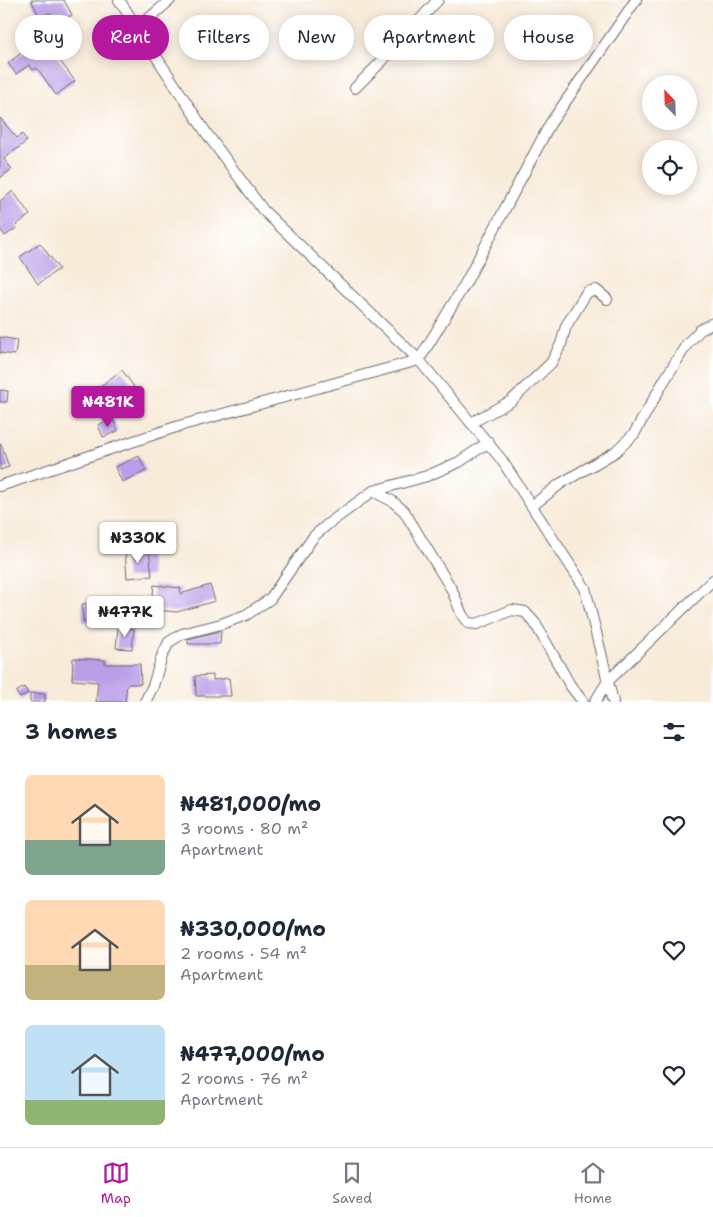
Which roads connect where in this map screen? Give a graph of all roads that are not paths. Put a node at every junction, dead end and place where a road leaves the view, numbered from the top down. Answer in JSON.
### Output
{"nodes":[{"id":1,"x":119,"y":0,"type":"edge"},
{"id":2,"x":170,"y":0,"type":"edge"},
{"id":3,"x":438,"y":0,"type":"edge"},
{"id":4,"x":636,"y":0,"type":"edge"},
{"id":5,"x":129,"y":15,"type":"edge"},
{"id":6,"x":153,"y":15,"type":"edge"},
{"id":7,"x":159,"y":60,"type":"edge"},
{"id":8,"x":355,"y":88,"type":"dead end"},
{"id":9,"x":607,"y":299,"type":"dead end"},
{"id":10,"x":713,"y":323,"type":"edge"},
{"id":11,"x":419,"y":360,"type":"junction"},
{"id":12,"x":472,"y":423,"type":"junction"},
{"id":13,"x":489,"y":442,"type":"junction"},
{"id":14,"x":0,"y":486,"type":"edge"},
{"id":15,"x":373,"y":491,"type":"junction"},
{"id":16,"x":532,"y":506,"type":"junction"},
{"id":17,"x":713,"y":580,"type":"edge"},
{"id":18,"x":608,"y":681,"type":"junction"},
{"id":19,"x":145,"y":702,"type":"edge"},
{"id":20,"x":583,"y":702,"type":"edge"},
{"id":21,"x":595,"y":702,"type":"edge"},
{"id":22,"x":613,"y":702,"type":"edge"}],
"edges":[{"from":1,"to":5,"type":"street"},
{"from":2,"to":6,"type":"street"},
{"from":3,"to":8,"type":"street"},
{"from":4,"to":11,"type":"street"},
{"from":7,"to":11,"type":"street"},
{"from":9,"to":12,"type":"street"},
{"from":10,"to":16,"type":"street"},
{"from":11,"to":12,"type":"street"},
{"from":11,"to":14,"type":"street"},
{"from":12,"to":13,"type":"street"},
{"from":13,"to":15,"type":"street"},
{"from":13,"to":16,"type":"street"},
{"from":15,"to":19,"type":"street"},
{"from":15,"to":20,"type":"street"},
{"from":16,"to":18,"type":"street"},
{"from":17,"to":18,"type":"street"},
{"from":18,"to":21,"type":"street"},
{"from":18,"to":22,"type":"street"}]}
